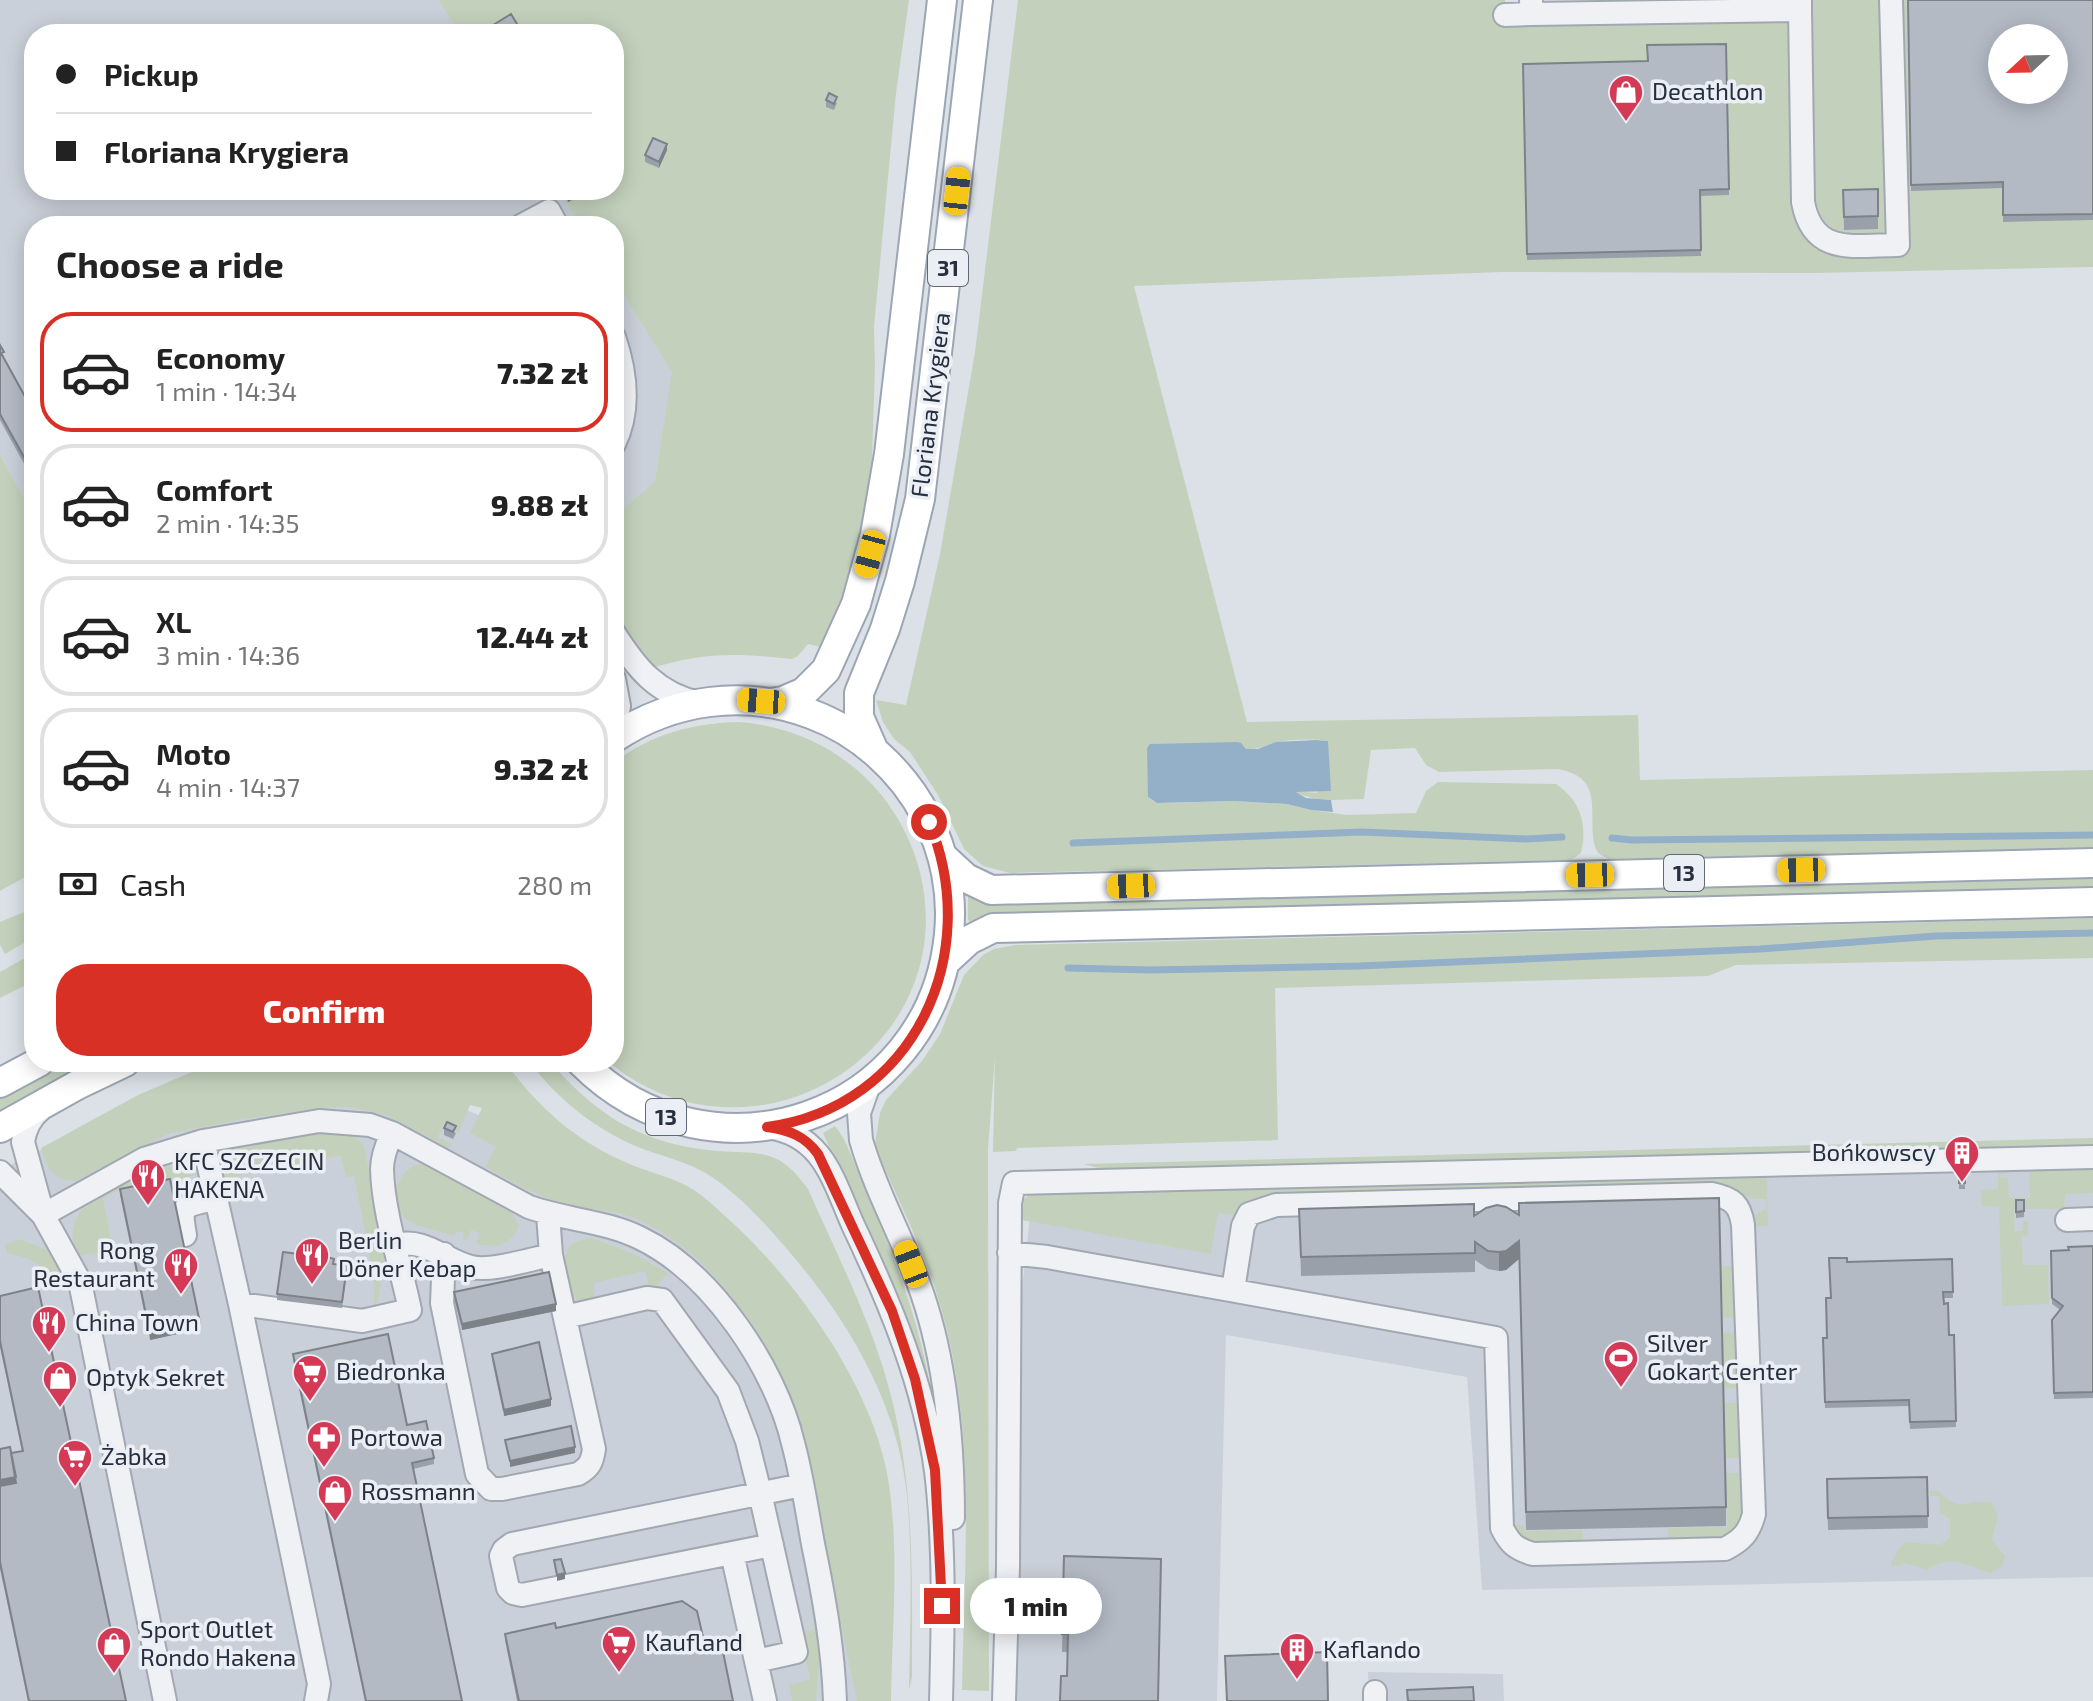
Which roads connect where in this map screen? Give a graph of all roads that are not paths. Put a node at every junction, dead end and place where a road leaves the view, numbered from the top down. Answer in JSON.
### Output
{"nodes":[{"id":1,"x":928,"y":0,"type":"edge"},
{"id":2,"x":942,"y":0,"type":"edge"},
{"id":3,"x":1891,"y":0,"type":"edge"},
{"id":4,"x":979,"y":2,"type":"edge"},
{"id":5,"x":1800,"y":5,"type":"edge"},
{"id":6,"x":1699,"y":6,"type":"edge"},
{"id":7,"x":1750,"y":6,"type":"edge"},
{"id":8,"x":1532,"y":7,"type":"edge"},
{"id":9,"x":1585,"y":7,"type":"edge"},
{"id":10,"x":1637,"y":7,"type":"edge"},
{"id":11,"x":1505,"y":15,"type":"dead end"},
{"id":12,"x":936,"y":55,"type":"junction"},
{"id":13,"x":624,"y":384,"type":"edge"},
{"id":14,"x":624,"y":409,"type":"edge"},
{"id":15,"x":624,"y":649,"type":"edge"},
{"id":16,"x":699,"y":703,"type":"junction"},
{"id":17,"x":769,"y":703,"type":"junction"},
{"id":18,"x":624,"y":733,"type":"edge"},
{"id":19,"x":875,"y":751,"type":"junction"},
{"id":20,"x":942,"y":856,"type":"junction"},
{"id":21,"x":2093,"y":863,"type":"edge"},
{"id":22,"x":2093,"y":902,"type":"edge"},
{"id":23,"x":945,"y":962,"type":"junction"},
{"id":24,"x":24,"y":1070,"type":"edge"},
{"id":25,"x":105,"y":1072,"type":"edge"},
{"id":26,"x":593,"y":1072,"type":"edge"},
{"id":27,"x":870,"y":1082,"type":"junction"},
{"id":28,"x":0,"y":1083,"type":"edge"},
{"id":29,"x":51,"y":1099,"type":"junction"},
{"id":30,"x":767,"y":1127,"type":"junction"},
{"id":31,"x":0,"y":1128,"type":"edge"},
{"id":32,"x":392,"y":1133,"type":"junction"},
{"id":33,"x":203,"y":1141,"type":"junction"},
{"id":34,"x":2093,"y":1157,"type":"edge"},
{"id":35,"x":0,"y":1172,"type":"edge"},
{"id":36,"x":210,"y":1200,"type":"dead end"},
{"id":37,"x":548,"y":1214,"type":"junction"},
{"id":38,"x":43,"y":1215,"type":"junction"},
{"id":39,"x":2093,"y":1219,"type":"edge"},
{"id":40,"x":2067,"y":1220,"type":"dead end"},
{"id":41,"x":185,"y":1235,"type":"edge"},
{"id":42,"x":396,"y":1245,"type":"junction"},
{"id":43,"x":1009,"y":1253,"type":"junction"},
{"id":44,"x":444,"y":1254,"type":"junction"},
{"id":45,"x":551,"y":1255,"type":"junction"},
{"id":46,"x":1233,"y":1290,"type":"junction"},
{"id":47,"x":240,"y":1304,"type":"junction"},
{"id":48,"x":565,"y":1317,"type":"junction"},
{"id":49,"x":802,"y":1485,"type":"junction"},
{"id":50,"x":760,"y":1493,"type":"junction"},
{"id":51,"x":772,"y":1545,"type":"junction"},
{"id":52,"x":732,"y":1553,"type":"junction"},
{"id":53,"x":756,"y":1661,"type":"junction"},
{"id":54,"x":938,"y":1697,"type":"edge"},
{"id":55,"x":165,"y":1701,"type":"edge"},
{"id":56,"x":316,"y":1701,"type":"edge"},
{"id":57,"x":765,"y":1701,"type":"edge"},
{"id":58,"x":835,"y":1701,"type":"edge"},
{"id":59,"x":1004,"y":1701,"type":"edge"}],
"edges":[{"from":1,"to":12,"type":"street","name":"Floriana Krygiera"},
{"from":2,"to":12,"type":"main road","name":"Floriana Krygiera","number":"31"},
{"from":3,"to":5,"type":"street"},
{"from":4,"to":19,"type":"main road","name":"Floriana Krygiera","number":"31"},
{"from":5,"to":7,"type":"street"},
{"from":6,"to":7,"type":"street"},
{"from":6,"to":10,"type":"street"},
{"from":8,"to":9,"type":"street"},
{"from":8,"to":11,"type":"street"},
{"from":9,"to":10,"type":"street"},
{"from":12,"to":17,"type":"main road","name":"Floriana Krygiera","number":"31"},
{"from":13,"to":14,"type":"street"},
{"from":15,"to":16,"type":"street"},
{"from":16,"to":17,"type":"main road","number":"13"},
{"from":16,"to":18,"type":"main road","number":"13"},
{"from":17,"to":19,"type":"main road","number":"13"},
{"from":19,"to":20,"type":"main road","number":"13"},
{"from":20,"to":21,"type":"main road","number":"13"},
{"from":20,"to":23,"type":"main road","number":"13"},
{"from":22,"to":23,"type":"main road","number":"13"},
{"from":23,"to":27,"type":"main road","number":"13"},
{"from":24,"to":28,"type":"main road"},
{"from":25,"to":29,"type":"main road"},
{"from":26,"to":30,"type":"main road","number":"13"},
{"from":27,"to":30,"type":"main road","number":"13"},
{"from":27,"to":54,"type":"street"},
{"from":29,"to":31,"type":"main road"},
{"from":29,"to":38,"type":"street"},
{"from":30,"to":54,"type":"street"},
{"from":32,"to":33,"type":"street"},
{"from":32,"to":37,"type":"street"},
{"from":32,"to":42,"type":"street"},
{"from":33,"to":38,"type":"street"},
{"from":33,"to":47,"type":"street"},
{"from":34,"to":43,"type":"street"},
{"from":35,"to":38,"type":"street"},
{"from":36,"to":41,"type":"street"},
{"from":37,"to":45,"type":"street"},
{"from":37,"to":49,"type":"street"},
{"from":38,"to":55,"type":"street"},
{"from":39,"to":40,"type":"street"},
{"from":42,"to":44,"type":"street"},
{"from":42,"to":47,"type":"street"},
{"from":43,"to":46,"type":"street"},
{"from":43,"to":59,"type":"street"},
{"from":44,"to":45,"type":"street"},
{"from":44,"to":48,"type":"street"},
{"from":45,"to":48,"type":"street"},
{"from":46,"to":46,"type":"street"},
{"from":47,"to":56,"type":"street"},
{"from":48,"to":50,"type":"street"},
{"from":49,"to":50,"type":"street"},
{"from":49,"to":58,"type":"street"},
{"from":50,"to":51,"type":"street"},
{"from":50,"to":52,"type":"street"},
{"from":51,"to":52,"type":"street"},
{"from":51,"to":53,"type":"street"},
{"from":52,"to":53,"type":"street"},
{"from":53,"to":57,"type":"street"}]}
